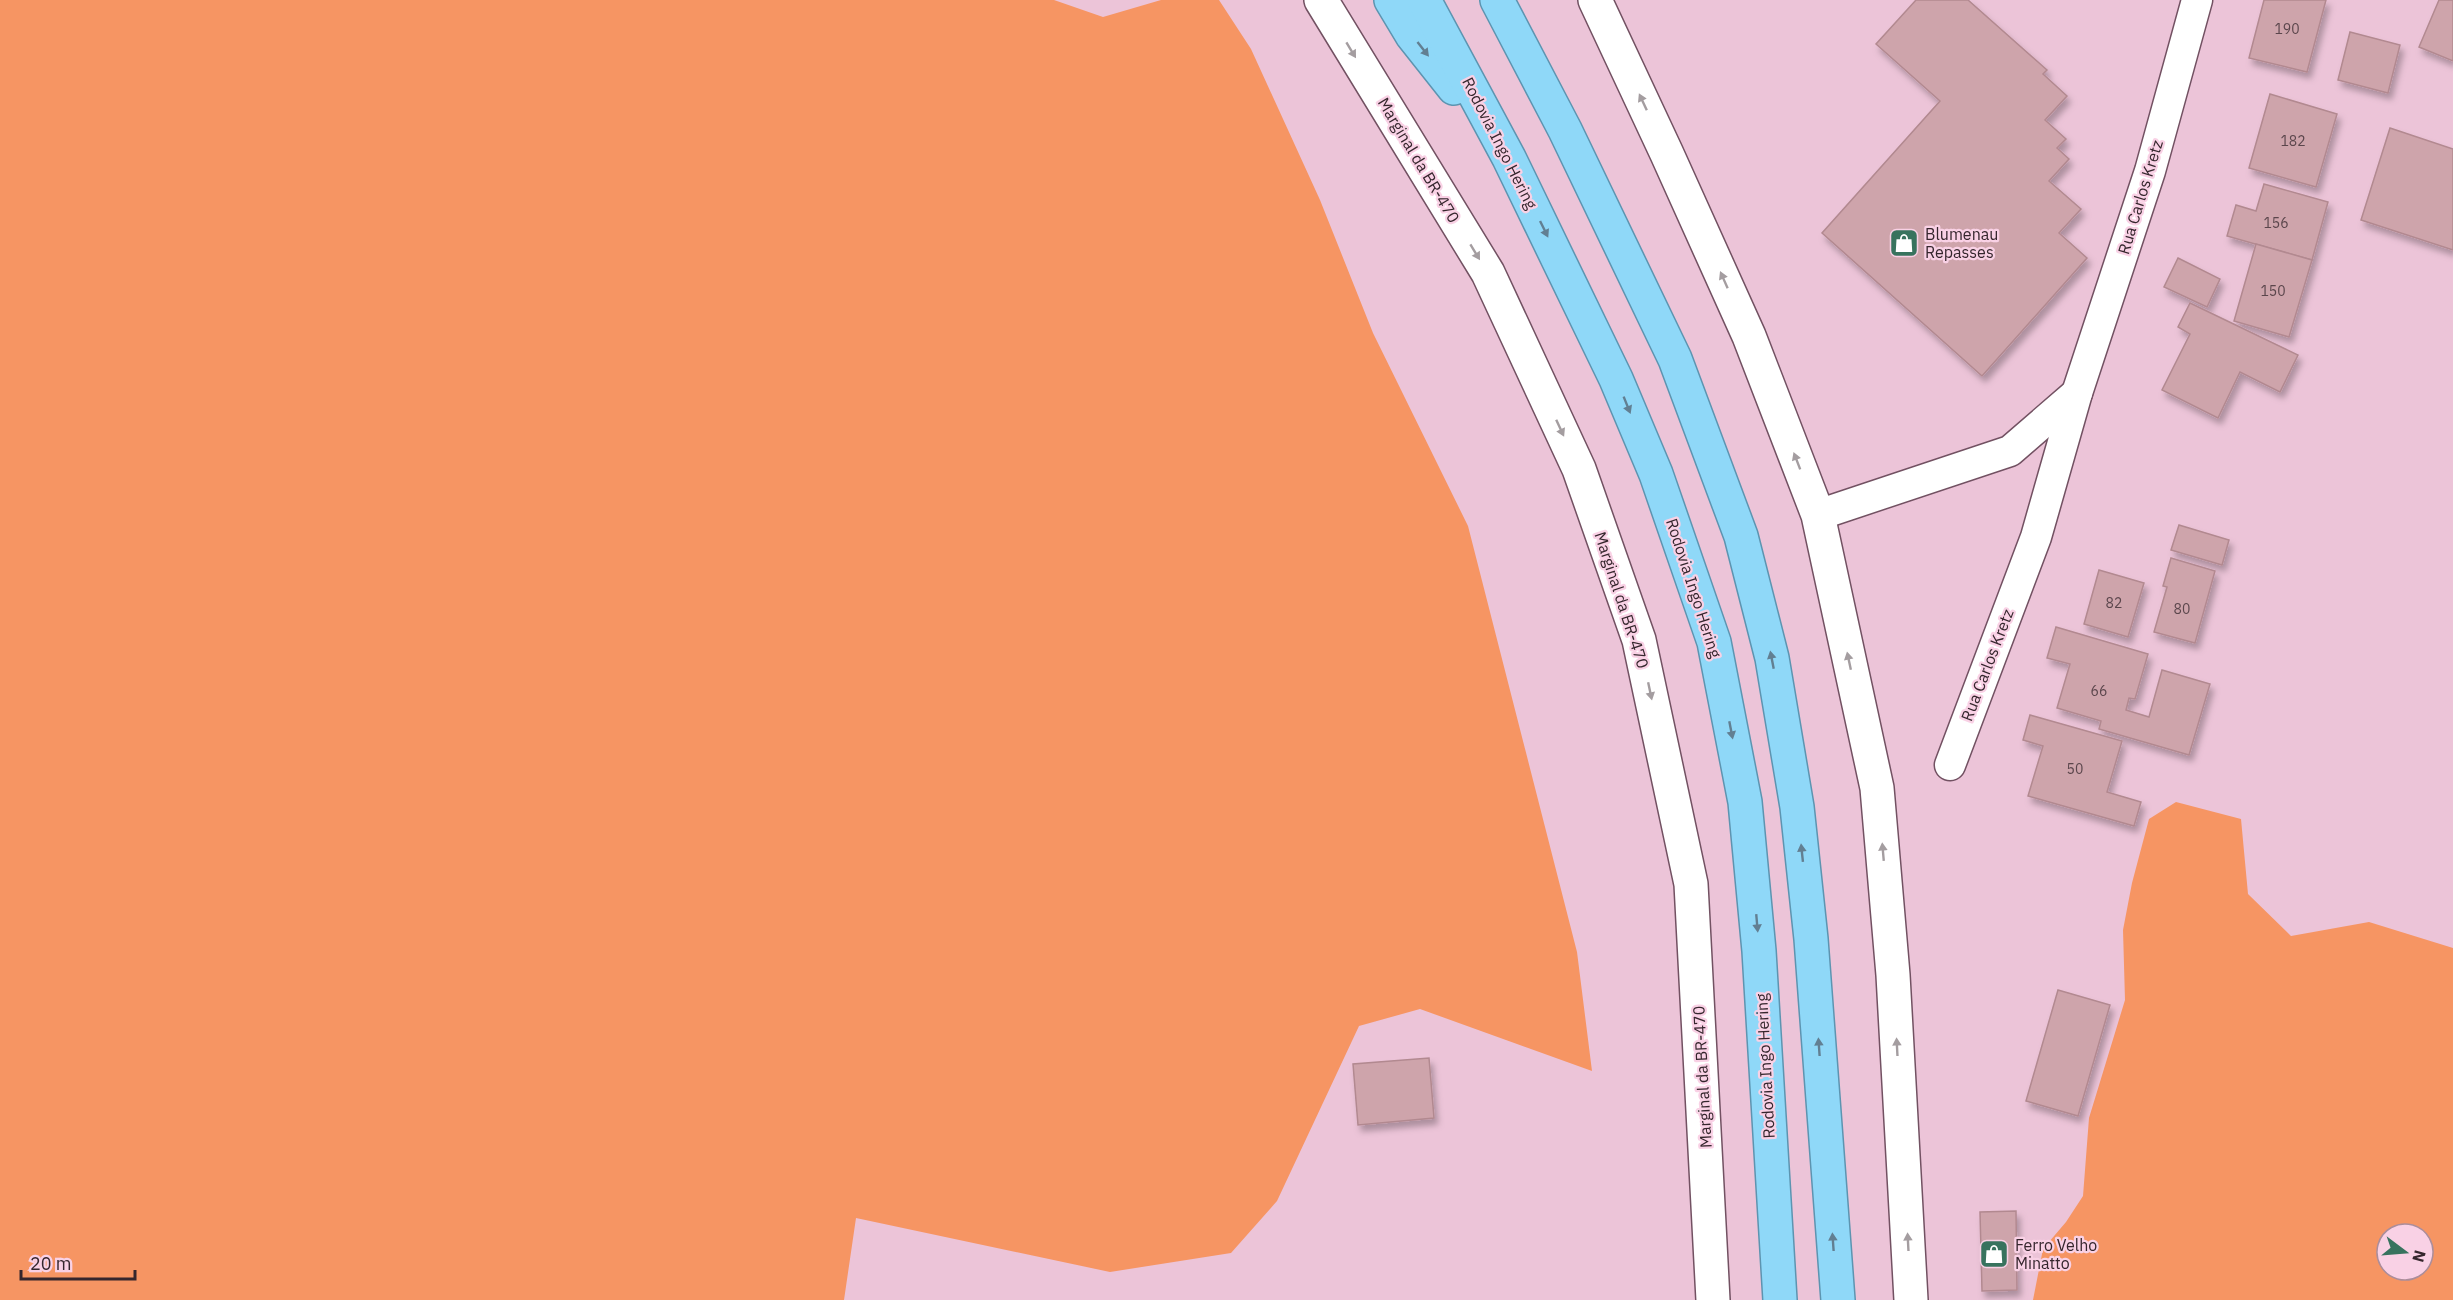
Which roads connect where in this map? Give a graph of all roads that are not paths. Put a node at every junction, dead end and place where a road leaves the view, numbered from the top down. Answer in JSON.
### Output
{"nodes":[{"id":1,"x":1321,"y":0,"type":"edge"},
{"id":2,"x":1391,"y":0,"type":"edge"},
{"id":3,"x":1424,"y":0,"type":"edge"},
{"id":4,"x":1497,"y":0,"type":"edge"},
{"id":5,"x":1595,"y":0,"type":"edge"},
{"id":6,"x":2197,"y":0,"type":"edge"},
{"id":7,"x":1509,"y":158,"type":"junction"},
{"id":8,"x":2078,"y":393,"type":"junction"},
{"id":9,"x":1818,"y":515,"type":"junction"},
{"id":10,"x":1950,"y":765,"type":"dead end"},
{"id":11,"x":1713,"y":1300,"type":"edge"},
{"id":12,"x":1780,"y":1300,"type":"edge"},
{"id":13,"x":1838,"y":1300,"type":"edge"},
{"id":14,"x":1911,"y":1300,"type":"edge"}],
"edges":[{"from":1,"to":11,"type":"main road","name":"Marginal da BR-470","one_way":true},
{"from":2,"to":7,"type":"highway","one_way":true},
{"from":3,"to":7,"type":"highway","name":"Rodovia Ingo Hering"},
{"from":13,"to":4,"type":"highway","one_way":true},
{"from":9,"to":5,"type":"main road","one_way":true},
{"from":6,"to":8,"type":"street","name":"Rua Carlos Kretz"},
{"from":7,"to":12,"type":"highway","name":"Rodovia Ingo Hering","one_way":true},
{"from":8,"to":9,"type":"street"},
{"from":8,"to":10,"type":"street","name":"Rua Carlos Kretz"},
{"from":14,"to":9,"type":"main road","one_way":true}]}
